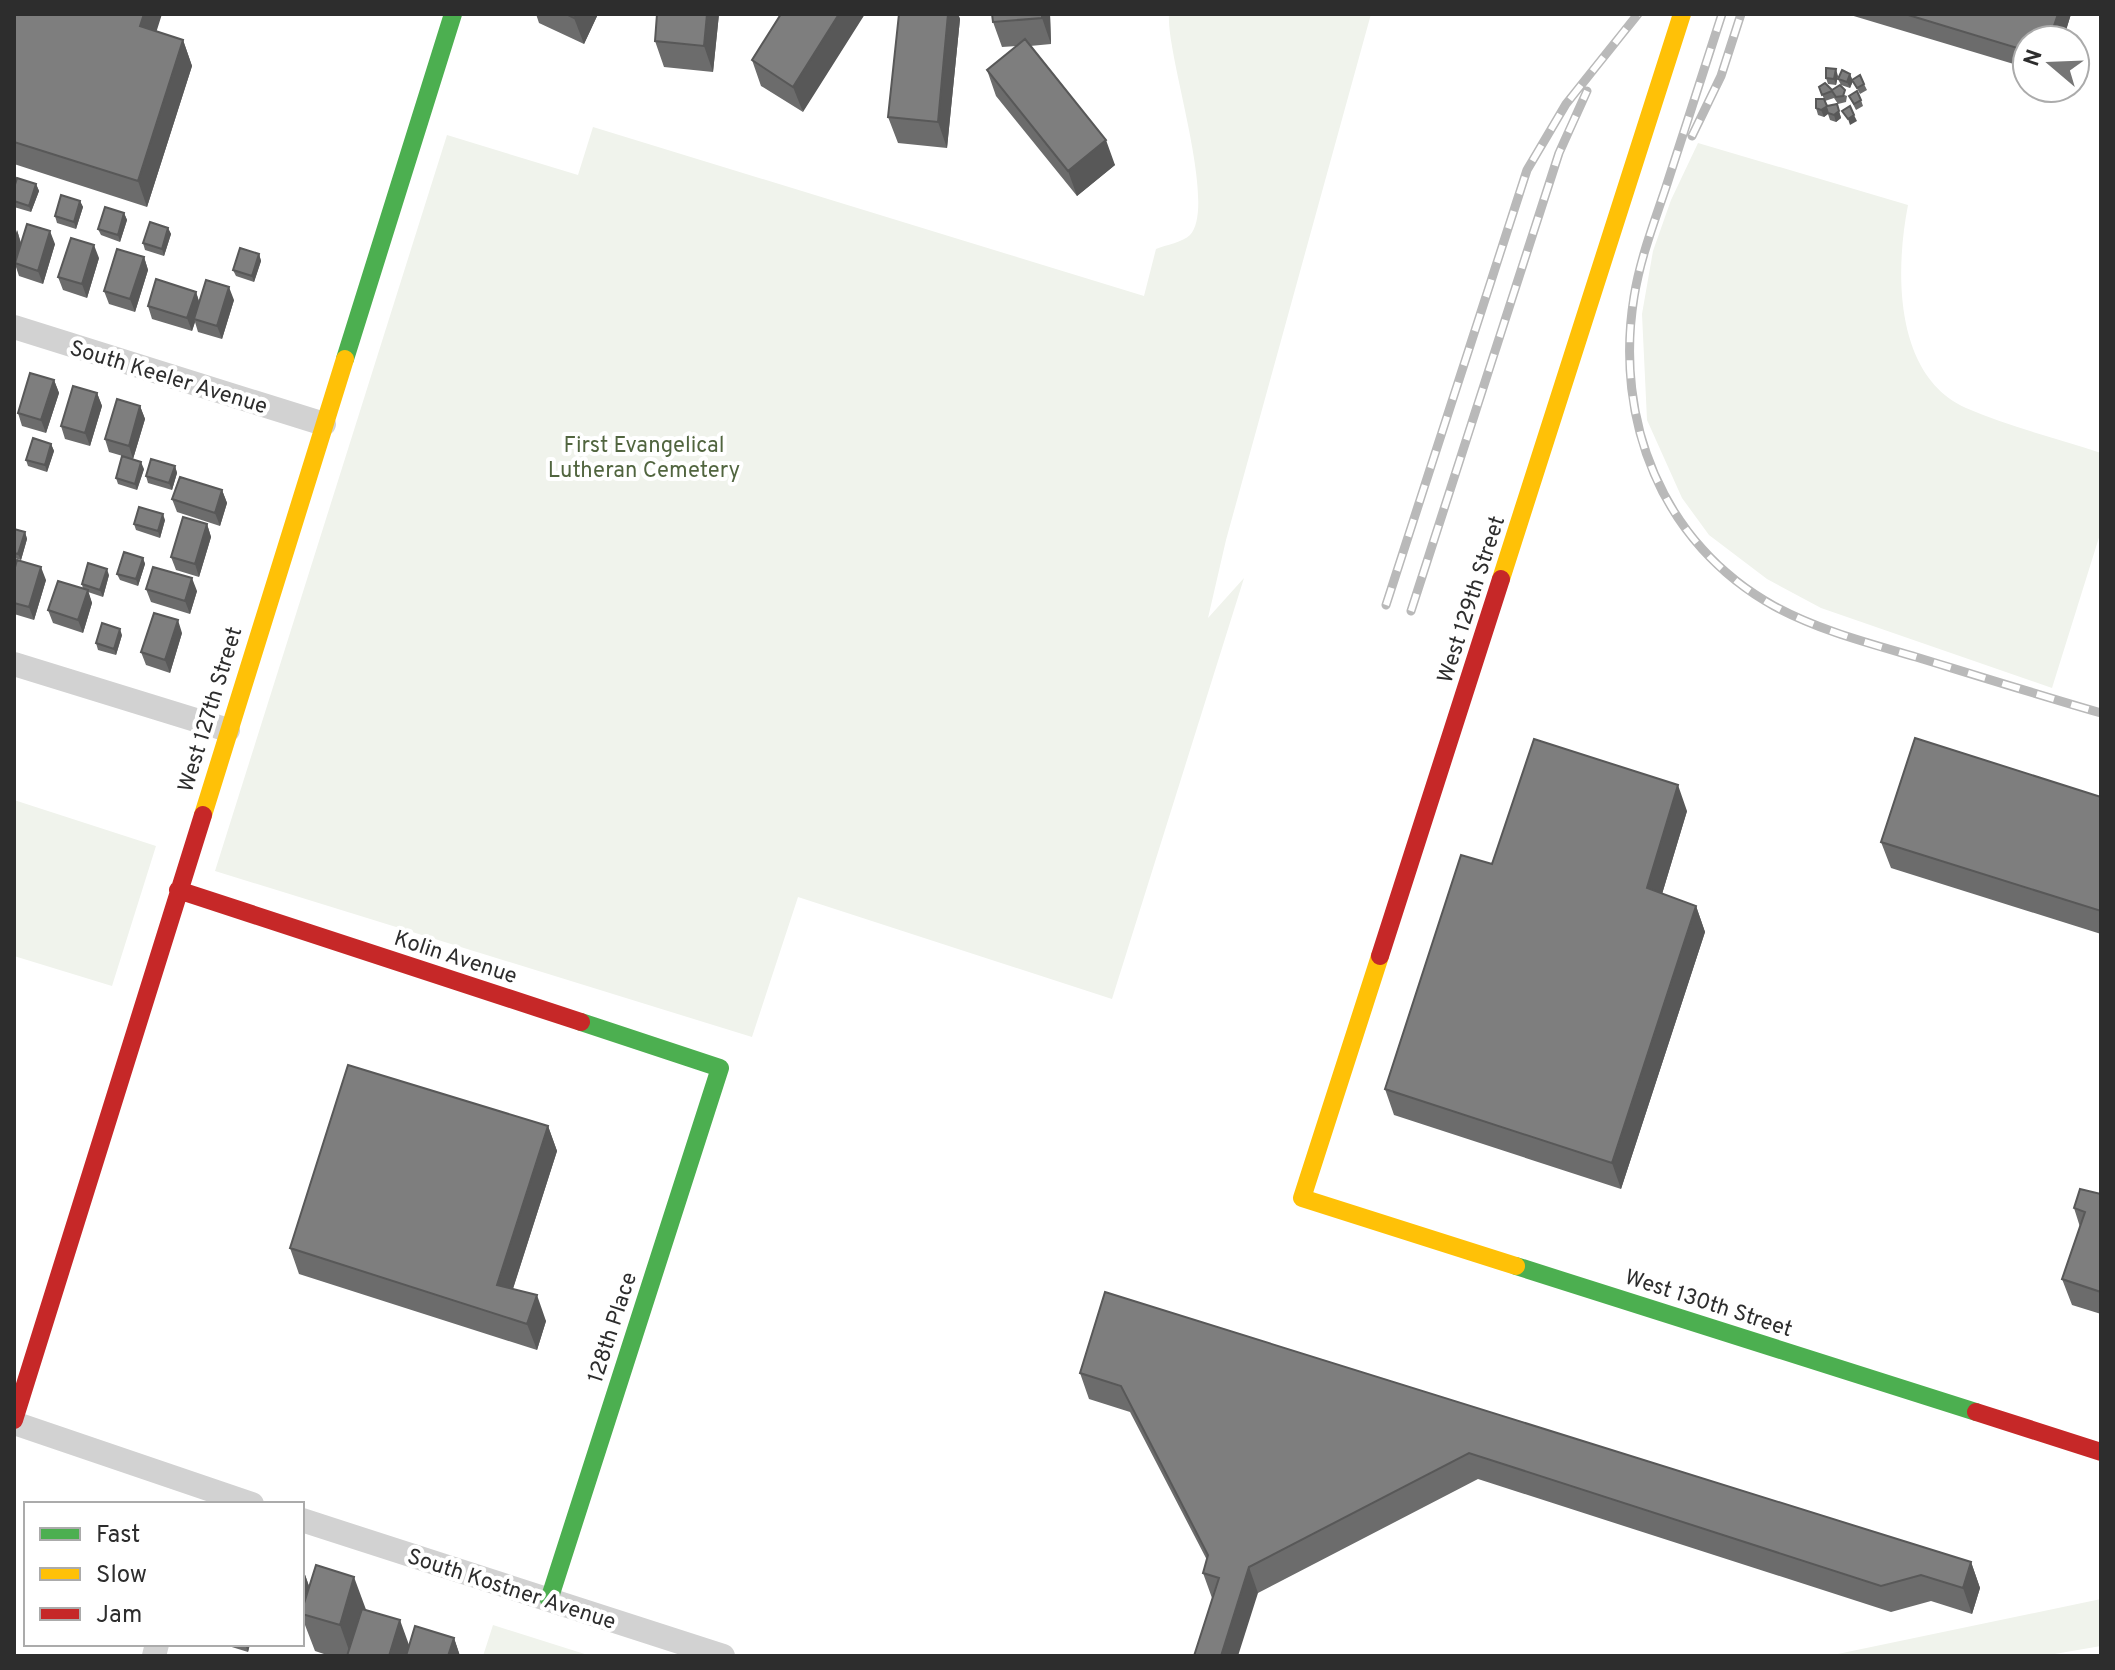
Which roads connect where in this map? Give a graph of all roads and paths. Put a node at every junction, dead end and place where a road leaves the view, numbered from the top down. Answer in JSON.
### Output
{"nodes":[{"id":1,"x":453,"y":14,"type":"edge"},
{"id":2,"x":1682,"y":14,"type":"edge"},
{"id":3,"x":14,"y":327,"type":"edge"},
{"id":4,"x":324,"y":424,"type":"junction"},
{"id":5,"x":14,"y":664,"type":"edge"},
{"id":6,"x":228,"y":730,"type":"junction"},
{"id":7,"x":178,"y":890,"type":"junction"},
{"id":8,"x":720,"y":1068,"type":"joint"},
{"id":9,"x":1302,"y":1198,"type":"joint"},
{"id":10,"x":14,"y":1422,"type":"edge"},
{"id":11,"x":2101,"y":1452,"type":"edge"},
{"id":12,"x":205,"y":1497,"type":"edge"},
{"id":13,"x":239,"y":1502,"type":"edge"},
{"id":14,"x":304,"y":1521,"type":"edge"},
{"id":15,"x":549,"y":1600,"type":"junction"},
{"id":16,"x":723,"y":1656,"type":"edge"}],
"edges":[{"from":1,"to":4,"type":"street","name":"West 127th Street"},
{"from":2,"to":9,"type":"street","name":"West 129th Street"},
{"from":3,"to":4,"type":"street","name":"South Keeler Avenue"},
{"from":4,"to":6,"type":"street","name":"West 127th Street"},
{"from":5,"to":6,"type":"street"},
{"from":6,"to":7,"type":"street","name":"West 127th Street"},
{"from":7,"to":8,"type":"street","name":"Kolin Avenue"},
{"from":7,"to":10,"type":"street","name":"West 127th Street"},
{"from":8,"to":15,"type":"street","name":"128th Place"},
{"from":9,"to":11,"type":"street","name":"West 130th Street"},
{"from":10,"to":12,"type":"street"},
{"from":12,"to":13,"type":"street"},
{"from":14,"to":15,"type":"street","name":"South Kostner Avenue"},
{"from":15,"to":16,"type":"street","name":"South Kostner Avenue"}]}
